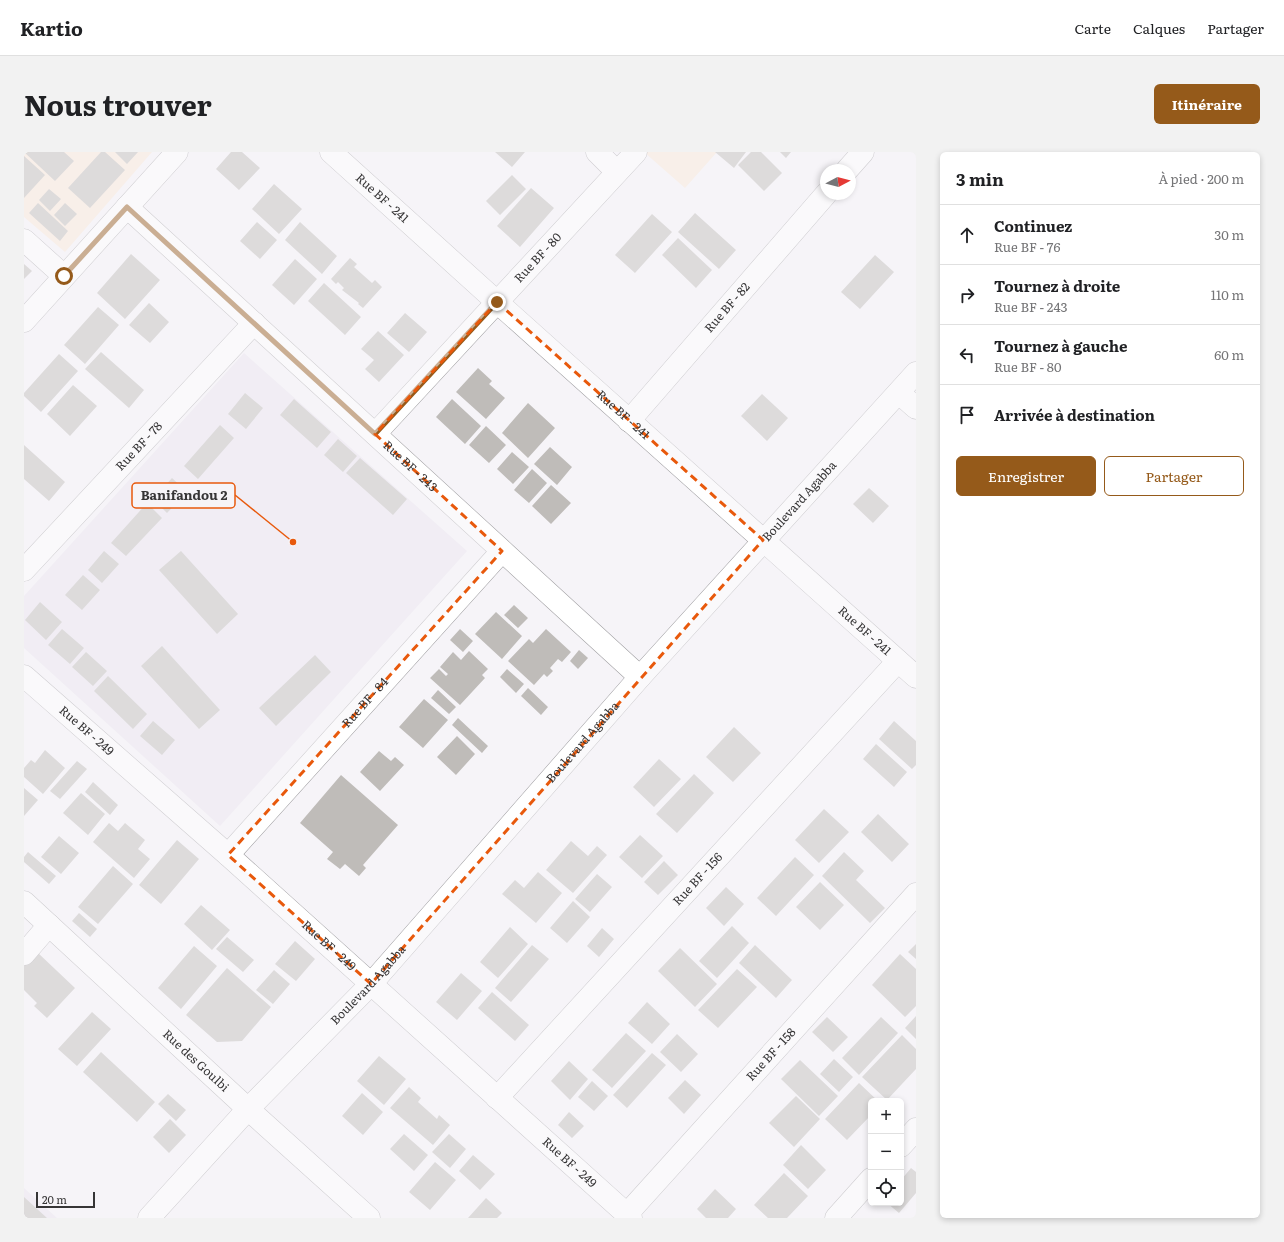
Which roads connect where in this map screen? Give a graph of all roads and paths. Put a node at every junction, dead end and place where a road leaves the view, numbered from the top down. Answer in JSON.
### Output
{"nodes":[{"id":1,"x":177,"y":152,"type":"edge"},
{"id":2,"x":331,"y":152,"type":"edge"},
{"id":3,"x":597,"y":152,"type":"edge"},
{"id":4,"x":636,"y":152,"type":"edge"},
{"id":5,"x":862,"y":152,"type":"edge"},
{"id":6,"x":852,"y":164,"type":"edge"},
{"id":7,"x":618,"y":172,"type":"junction"},
{"id":8,"x":821,"y":200,"type":"edge"},
{"id":9,"x":127,"y":207,"type":"junction"},
{"id":10,"x":24,"y":240,"type":"edge"},
{"id":11,"x":64,"y":276,"type":"junction"},
{"id":12,"x":497,"y":302,"type":"junction"},
{"id":13,"x":24,"y":321,"type":"edge"},
{"id":14,"x":254,"y":323,"type":"junction"},
{"id":15,"x":916,"y":373,"type":"edge"},
{"id":16,"x":899,"y":393,"type":"junction"},
{"id":17,"x":916,"y":408,"type":"edge"},
{"id":18,"x":629,"y":421,"type":"junction"},
{"id":19,"x":375,"y":434,"type":"junction"},
{"id":20,"x":763,"y":540,"type":"junction"},
{"id":21,"x":502,"y":551,"type":"junction"},
{"id":22,"x":24,"y":570,"type":"edge"},
{"id":23,"x":898,"y":661,"type":"junction"},
{"id":24,"x":24,"y":676,"type":"edge"},
{"id":25,"x":640,"y":677,"type":"junction"},
{"id":26,"x":916,"y":677,"type":"edge"},
{"id":27,"x":228,"y":855,"type":"junction"},
{"id":28,"x":916,"y":894,"type":"edge"},
{"id":29,"x":24,"y":902,"type":"edge"},
{"id":30,"x":49,"y":925,"type":"junction"},
{"id":31,"x":24,"y":954,"type":"edge"},
{"id":32,"x":371,"y":984,"type":"junction"},
{"id":33,"x":497,"y":1098,"type":"junction"},
{"id":34,"x":248,"y":1109,"type":"junction"},
{"id":35,"x":916,"y":1129,"type":"edge"},
{"id":36,"x":904,"y":1143,"type":"edge"},
{"id":37,"x":868,"y":1182,"type":"edge"},
{"id":38,"x":629,"y":1216,"type":"edge"},
{"id":39,"x":149,"y":1218,"type":"edge"},
{"id":40,"x":369,"y":1218,"type":"edge"},
{"id":41,"x":836,"y":1218,"type":"edge"}],
"edges":[{"from":1,"to":9,"type":"street"},
{"from":2,"to":12,"type":"street","name":"Rue BF - 241"},
{"from":3,"to":7,"type":"street"},
{"from":4,"to":7,"type":"street","name":"Rue BF - 80"},
{"from":5,"to":6,"type":"street"},
{"from":7,"to":12,"type":"street","name":"Rue BF - 80"},
{"from":8,"to":18,"type":"street","name":"Rue BF - 82"},
{"from":9,"to":11,"type":"street"},
{"from":9,"to":14,"type":"street","name":"Rue BF - 243"},
{"from":10,"to":11,"type":"street"},
{"from":11,"to":13,"type":"street"},
{"from":12,"to":18,"type":"street","name":"Rue BF - 241"},
{"from":12,"to":19,"type":"street","name":"Rue BF - 80"},
{"from":14,"to":19,"type":"street","name":"Rue BF - 243"},
{"from":14,"to":22,"type":"street","name":"Rue BF - 78"},
{"from":15,"to":16,"type":"street","name":"Boulevard Agabba"},
{"from":16,"to":17,"type":"street"},
{"from":16,"to":20,"type":"street","name":"Boulevard Agabba"},
{"from":18,"to":20,"type":"street","name":"Rue BF - 241"},
{"from":19,"to":21,"type":"street","name":"Rue BF - 243"},
{"from":20,"to":23,"type":"street","name":"Rue BF - 241"},
{"from":20,"to":25,"type":"street","name":"Boulevard Agabba"},
{"from":21,"to":25,"type":"street","name":"Rue BF - 243"},
{"from":21,"to":27,"type":"street","name":"Rue BF - 84"},
{"from":23,"to":26,"type":"street","name":"Rue BF - 241"},
{"from":23,"to":33,"type":"street","name":"Rue BF - 156"},
{"from":24,"to":27,"type":"street","name":"Rue BF - 249"},
{"from":25,"to":32,"type":"street","name":"Boulevard Agabba"},
{"from":27,"to":32,"type":"street","name":"Rue BF - 249"},
{"from":28,"to":38,"type":"street","name":"Rue BF - 158"},
{"from":29,"to":30,"type":"street","name":"Rue des Goulbi"},
{"from":30,"to":31,"type":"street"},
{"from":30,"to":34,"type":"street","name":"Rue des Goulbi"},
{"from":32,"to":33,"type":"street","name":"Rue BF - 249"},
{"from":32,"to":34,"type":"street","name":"Boulevard Agabba"},
{"from":33,"to":38,"type":"street","name":"Rue BF - 249"},
{"from":34,"to":39,"type":"street","name":"Boulevard Agabba"},
{"from":34,"to":40,"type":"street","name":"Rue des Goulbi"},
{"from":35,"to":36,"type":"street"},
{"from":37,"to":41,"type":"street"}]}
